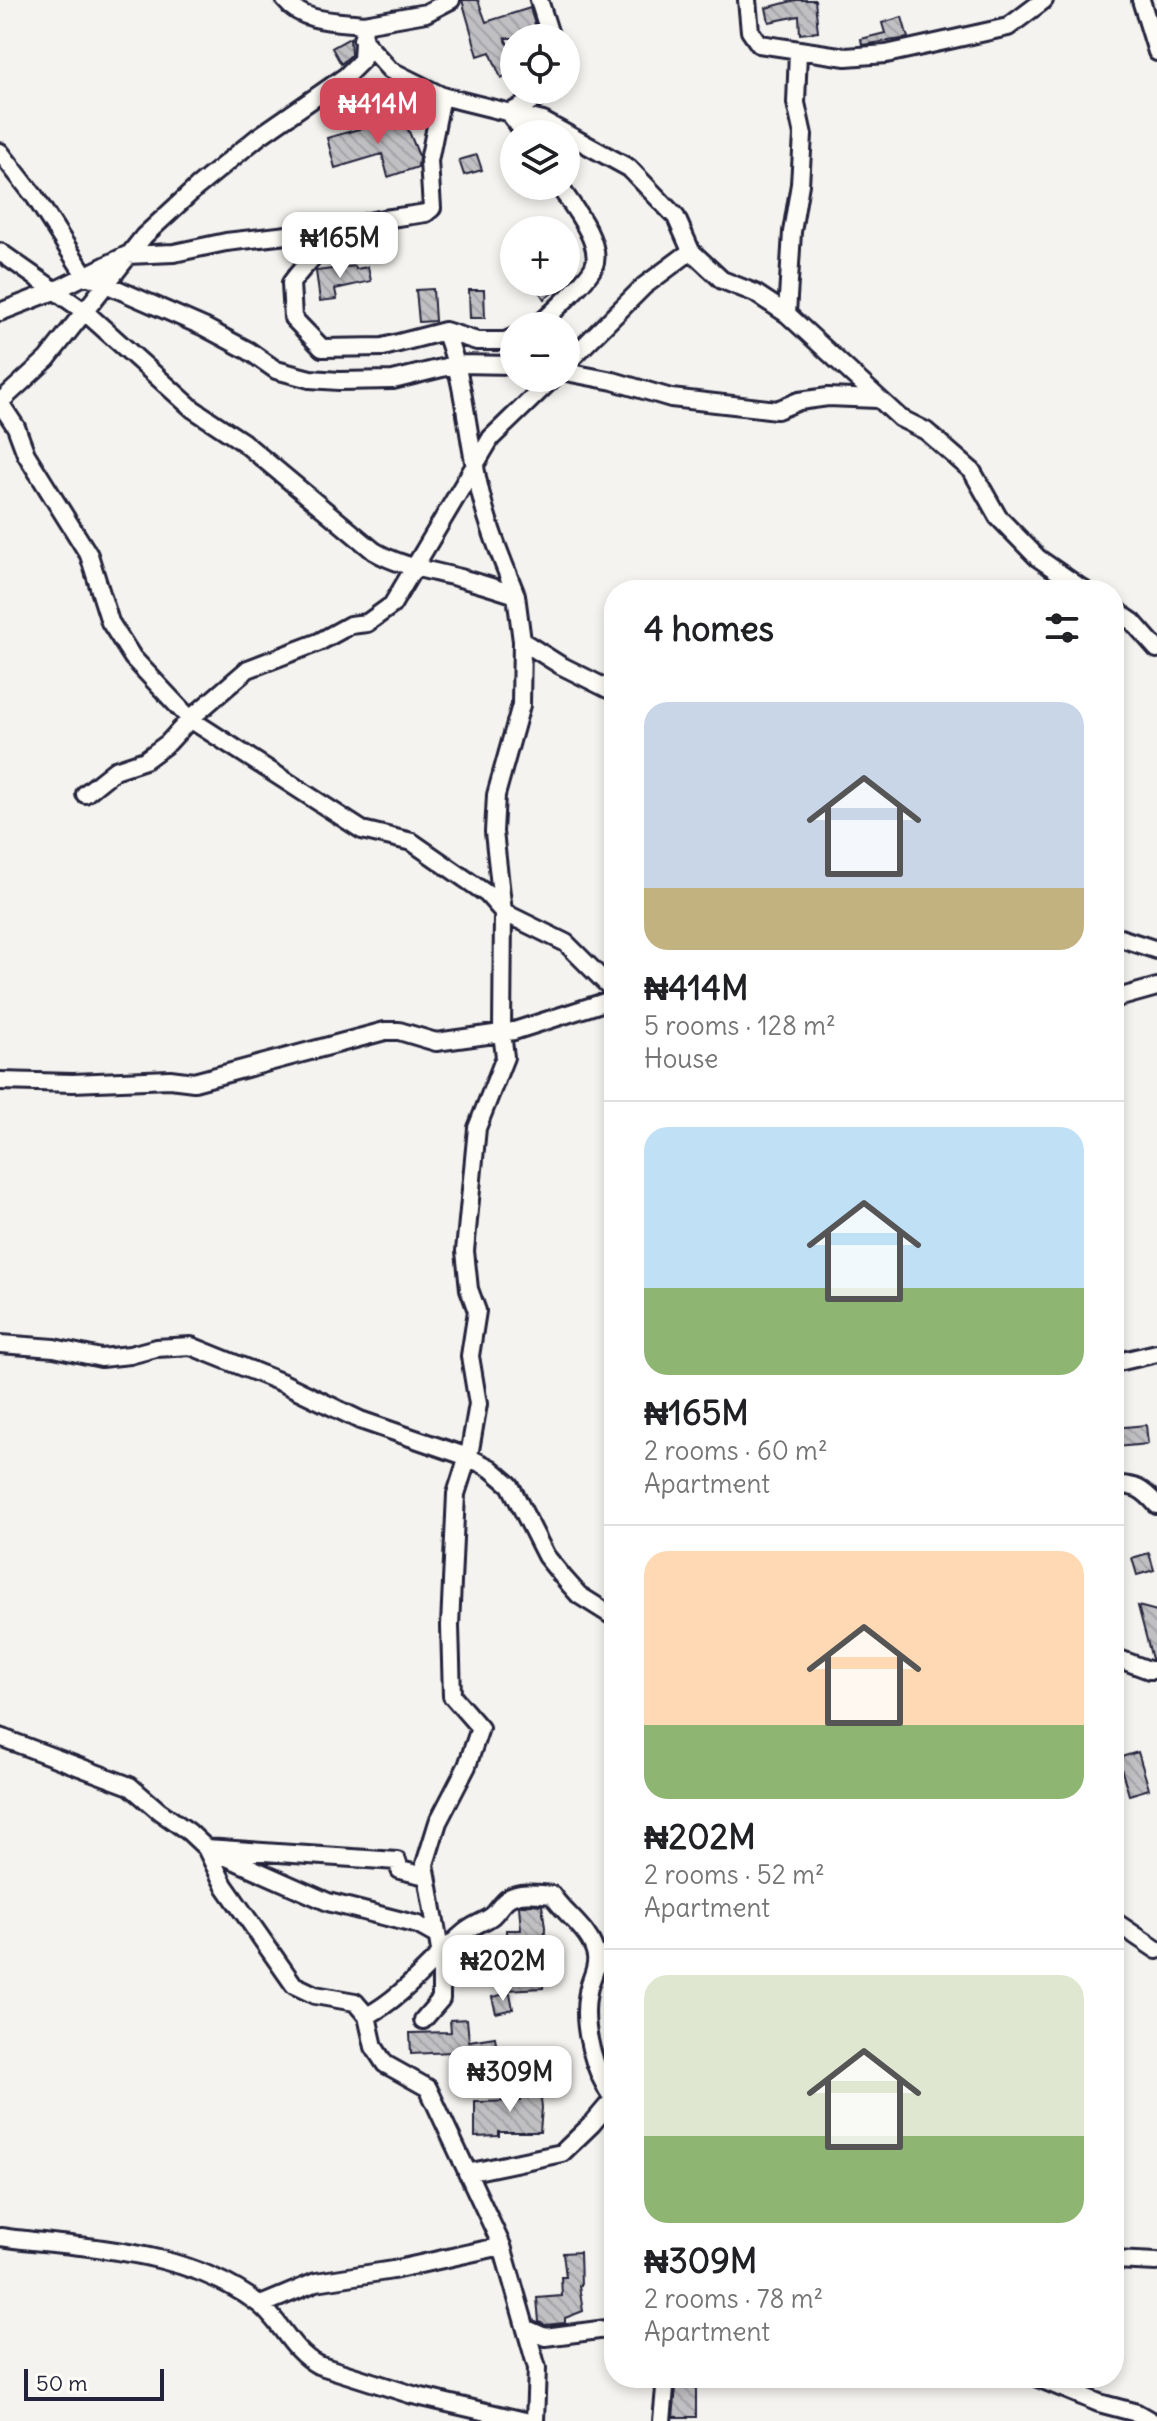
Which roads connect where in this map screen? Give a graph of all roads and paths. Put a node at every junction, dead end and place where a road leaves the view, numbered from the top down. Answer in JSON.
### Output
{"nodes":[{"id":1,"x":285,"y":0,"type":"edge"},
{"id":2,"x":451,"y":0,"type":"edge"},
{"id":3,"x":539,"y":0,"type":"edge"},
{"id":4,"x":747,"y":0,"type":"edge"},
{"id":5,"x":1044,"y":0,"type":"edge"},
{"id":6,"x":1141,"y":0,"type":"edge"},
{"id":7,"x":547,"y":24,"type":"edge"},
{"id":8,"x":363,"y":31,"type":"junction"},
{"id":9,"x":798,"y":51,"type":"junction"},
{"id":10,"x":1157,"y":52,"type":"edge"},
{"id":11,"x":442,"y":96,"type":"junction"},
{"id":12,"x":526,"y":104,"type":"edge"},
{"id":13,"x":509,"y":113,"type":"junction"},
{"id":14,"x":514,"y":120,"type":"edge"},
{"id":15,"x":0,"y":152,"type":"edge"},
{"id":16,"x":569,"y":200,"type":"edge"},
{"id":17,"x":351,"y":228,"type":"junction"},
{"id":18,"x":691,"y":251,"type":"junction"},
{"id":19,"x":0,"y":252,"type":"edge"},
{"id":20,"x":127,"y":255,"type":"junction"},
{"id":21,"x":85,"y":275,"type":"junction"},
{"id":22,"x":105,"y":285,"type":"junction"},
{"id":23,"x":54,"y":291,"type":"junction"},
{"id":24,"x":84,"y":311,"type":"junction"},
{"id":25,"x":0,"y":312,"type":"edge"},
{"id":26,"x":553,"y":312,"type":"edge"},
{"id":27,"x":787,"y":314,"type":"junction"},
{"id":28,"x":445,"y":331,"type":"junction"},
{"id":29,"x":500,"y":341,"type":"edge"},
{"id":30,"x":580,"y":350,"type":"edge"},
{"id":31,"x":458,"y":364,"type":"junction"},
{"id":32,"x":500,"y":365,"type":"edge"},
{"id":33,"x":580,"y":375,"type":"edge"},
{"id":34,"x":539,"y":392,"type":"edge"},
{"id":35,"x":878,"y":399,"type":"junction"},
{"id":36,"x":0,"y":403,"type":"edge"},
{"id":37,"x":474,"y":463,"type":"junction"},
{"id":38,"x":416,"y":568,"type":"junction"},
{"id":39,"x":1070,"y":580,"type":"edge"},
{"id":40,"x":516,"y":595,"type":"junction"},
{"id":41,"x":1124,"y":616,"type":"edge"},
{"id":42,"x":522,"y":641,"type":"junction"},
{"id":43,"x":1157,"y":649,"type":"edge"},
{"id":44,"x":604,"y":687,"type":"edge"},
{"id":45,"x":190,"y":719,"type":"junction"},
{"id":46,"x":85,"y":794,"type":"dead end"},
{"id":47,"x":503,"y":912,"type":"junction"},
{"id":48,"x":1124,"y":939,"type":"edge"},
{"id":49,"x":1157,"y":950,"type":"edge"},
{"id":50,"x":604,"y":981,"type":"edge"},
{"id":51,"x":1157,"y":987,"type":"edge"},
{"id":52,"x":1124,"y":996,"type":"edge"},
{"id":53,"x":604,"y":1002,"type":"edge"},
{"id":54,"x":502,"y":1033,"type":"junction"},
{"id":55,"x":0,"y":1081,"type":"edge"},
{"id":56,"x":0,"y":1344,"type":"edge"},
{"id":57,"x":1157,"y":1353,"type":"edge"},
{"id":58,"x":1124,"y":1361,"type":"edge"},
{"id":59,"x":468,"y":1457,"type":"junction"},
{"id":60,"x":1124,"y":1484,"type":"edge"},
{"id":61,"x":1157,"y":1505,"type":"edge"},
{"id":62,"x":604,"y":1611,"type":"edge"},
{"id":63,"x":1124,"y":1660,"type":"edge"},
{"id":64,"x":1155,"y":1670,"type":"edge"},
{"id":65,"x":0,"y":1737,"type":"edge"},
{"id":66,"x":206,"y":1848,"type":"junction"},
{"id":67,"x":426,"y":1876,"type":"junction"},
{"id":68,"x":1124,"y":1928,"type":"edge"},
{"id":69,"x":436,"y":1935,"type":"junction"},
{"id":70,"x":1157,"y":1950,"type":"edge"},
{"id":71,"x":441,"y":1956,"type":"junction"},
{"id":72,"x":367,"y":2016,"type":"junction"},
{"id":73,"x":423,"y":2020,"type":"dead end"},
{"id":74,"x":604,"y":2083,"type":"edge"},
{"id":75,"x":604,"y":2110,"type":"edge"},
{"id":76,"x":467,"y":2173,"type":"junction"},
{"id":77,"x":0,"y":2237,"type":"edge"},
{"id":78,"x":502,"y":2246,"type":"junction"},
{"id":79,"x":1124,"y":2260,"type":"edge"},
{"id":80,"x":1157,"y":2262,"type":"edge"},
{"id":81,"x":261,"y":2305,"type":"junction"},
{"id":82,"x":527,"y":2329,"type":"junction"},
{"id":83,"x":604,"y":2329,"type":"edge"},
{"id":84,"x":665,"y":2388,"type":"edge"},
{"id":85,"x":1062,"y":2388,"type":"edge"},
{"id":86,"x":525,"y":2421,"type":"edge"},
{"id":87,"x":535,"y":2421,"type":"edge"},
{"id":88,"x":662,"y":2421,"type":"edge"},
{"id":89,"x":1151,"y":2421,"type":"edge"}],
"edges":[{"from":1,"to":8,"type":"street"},
{"from":2,"to":8,"type":"street"},
{"from":3,"to":7,"type":"street"},
{"from":4,"to":9,"type":"street"},
{"from":5,"to":9,"type":"street"},
{"from":6,"to":10,"type":"street"},
{"from":8,"to":11,"type":"street"},
{"from":8,"to":20,"type":"street"},
{"from":9,"to":27,"type":"street"},
{"from":11,"to":13,"type":"street"},
{"from":11,"to":17,"type":"street"},
{"from":12,"to":13,"type":"street"},
{"from":13,"to":14,"type":"street"},
{"from":13,"to":18,"type":"street"},
{"from":15,"to":21,"type":"street"},
{"from":16,"to":26,"type":"street"},
{"from":17,"to":20,"type":"street"},
{"from":17,"to":28,"type":"street"},
{"from":18,"to":27,"type":"street"},
{"from":18,"to":30,"type":"street"},
{"from":19,"to":23,"type":"street"},
{"from":20,"to":21,"type":"street"},
{"from":20,"to":22,"type":"street"},
{"from":21,"to":22,"type":"street"},
{"from":21,"to":23,"type":"street"},
{"from":22,"to":24,"type":"street"},
{"from":22,"to":31,"type":"street"},
{"from":23,"to":24,"type":"street"},
{"from":23,"to":25,"type":"street"},
{"from":24,"to":36,"type":"street"},
{"from":24,"to":38,"type":"street"},
{"from":27,"to":35,"type":"street"},
{"from":28,"to":29,"type":"street"},
{"from":28,"to":31,"type":"street"},
{"from":31,"to":32,"type":"street"},
{"from":31,"to":37,"type":"street"},
{"from":33,"to":35,"type":"street"},
{"from":34,"to":37,"type":"street"},
{"from":35,"to":39,"type":"street"},
{"from":36,"to":45,"type":"street"},
{"from":37,"to":38,"type":"street"},
{"from":37,"to":40,"type":"street"},
{"from":38,"to":40,"type":"street"},
{"from":38,"to":45,"type":"street"},
{"from":40,"to":42,"type":"street"},
{"from":41,"to":43,"type":"street"},
{"from":42,"to":44,"type":"street"},
{"from":42,"to":47,"type":"street"},
{"from":45,"to":46,"type":"street"},
{"from":45,"to":47,"type":"street"},
{"from":47,"to":50,"type":"street"},
{"from":47,"to":54,"type":"street"},
{"from":48,"to":49,"type":"street"},
{"from":51,"to":52,"type":"street"},
{"from":53,"to":54,"type":"street"},
{"from":54,"to":55,"type":"street"},
{"from":54,"to":59,"type":"street"},
{"from":56,"to":59,"type":"street"},
{"from":57,"to":58,"type":"street"},
{"from":59,"to":62,"type":"street"},
{"from":59,"to":67,"type":"street"},
{"from":60,"to":61,"type":"street"},
{"from":63,"to":64,"type":"street"},
{"from":65,"to":66,"type":"street"},
{"from":66,"to":67,"type":"street"},
{"from":66,"to":69,"type":"street"},
{"from":66,"to":72,"type":"street"},
{"from":67,"to":69,"type":"street"},
{"from":68,"to":70,"type":"street"},
{"from":69,"to":71,"type":"street"},
{"from":71,"to":72,"type":"street"},
{"from":71,"to":73,"type":"street"},
{"from":71,"to":74,"type":"street"},
{"from":72,"to":76,"type":"street"},
{"from":75,"to":76,"type":"street"},
{"from":76,"to":78,"type":"street"},
{"from":77,"to":81,"type":"street"},
{"from":78,"to":81,"type":"street"},
{"from":78,"to":82,"type":"street"},
{"from":79,"to":80,"type":"street"},
{"from":81,"to":86,"type":"street"},
{"from":82,"to":83,"type":"street"},
{"from":82,"to":87,"type":"street"},
{"from":84,"to":88,"type":"street"},
{"from":85,"to":89,"type":"street"}]}
